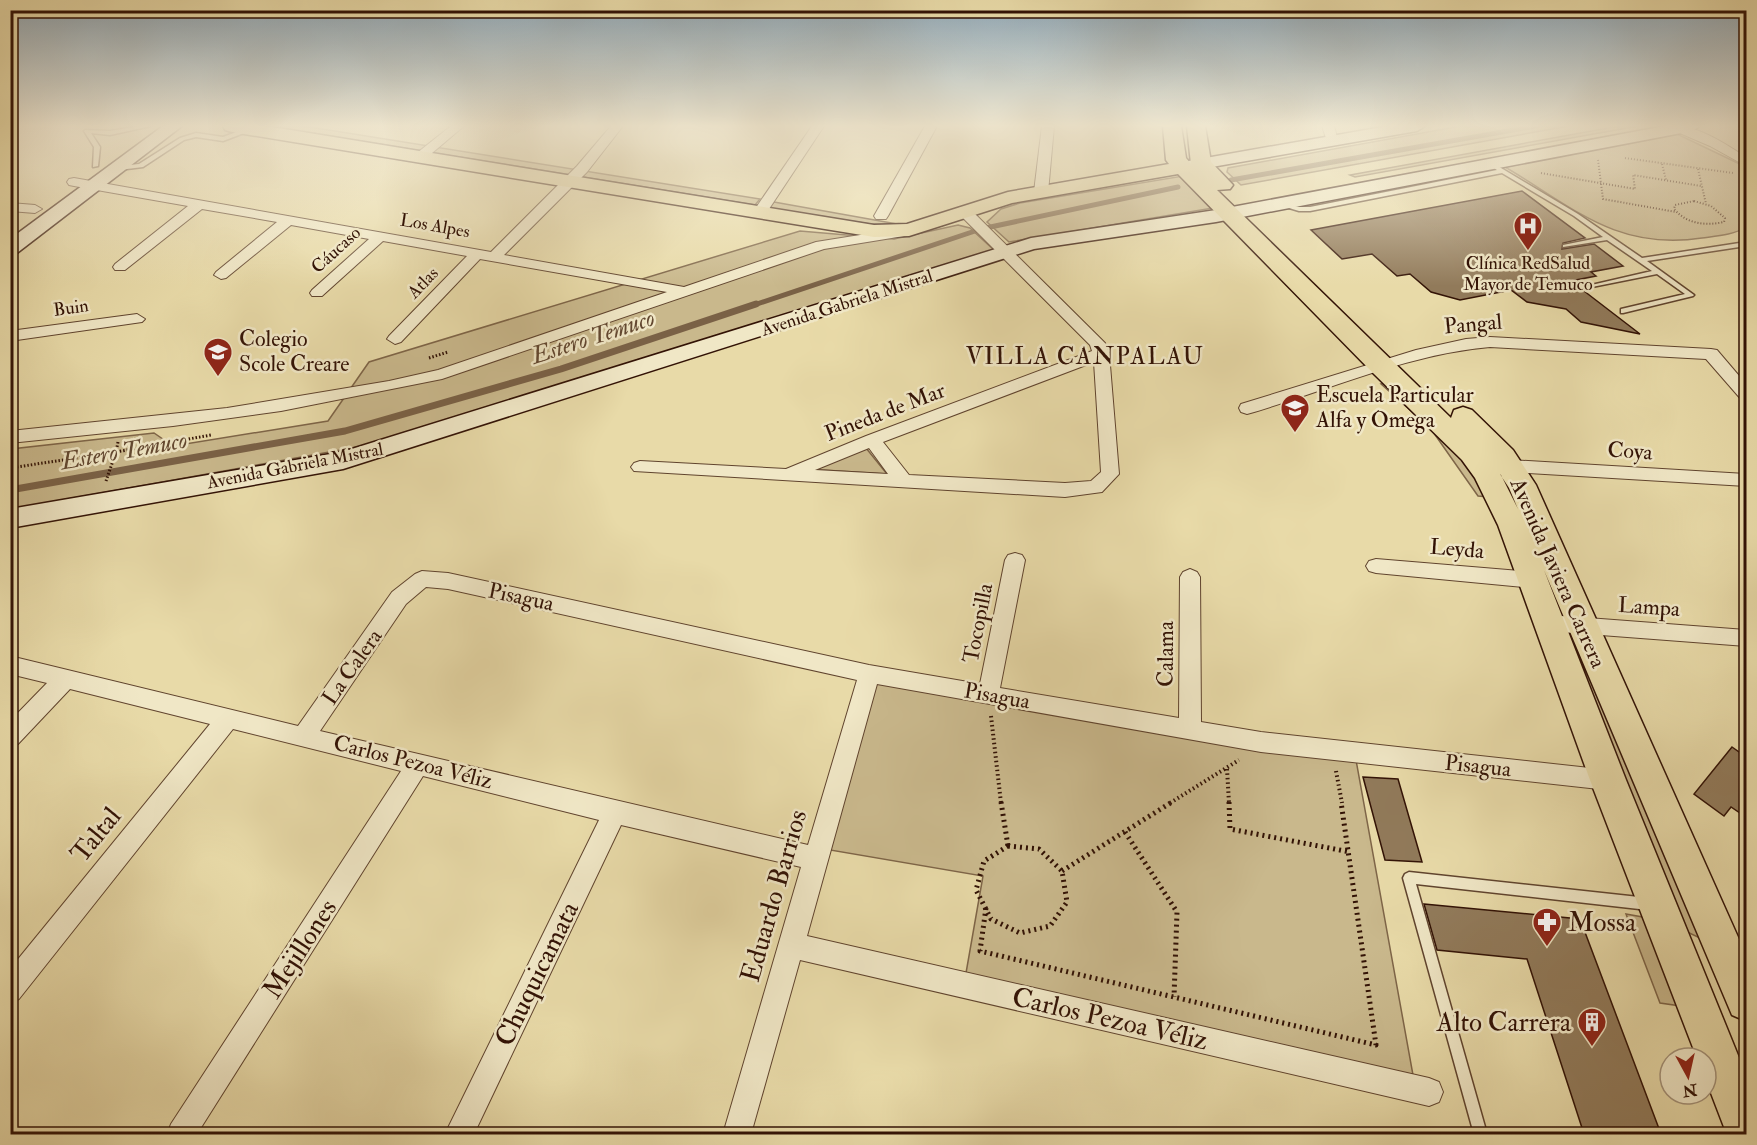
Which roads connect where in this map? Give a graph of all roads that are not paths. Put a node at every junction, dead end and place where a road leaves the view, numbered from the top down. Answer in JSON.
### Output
{"nodes":[{"id":1,"x":83,"y":179,"type":"edge"},
{"id":2,"x":92,"y":179,"type":"edge"},
{"id":3,"x":109,"y":179,"type":"edge"},
{"id":4,"x":572,"y":179,"type":"edge"},
{"id":5,"x":604,"y":179,"type":"edge"},
{"id":6,"x":782,"y":179,"type":"edge"},
{"id":7,"x":901,"y":179,"type":"edge"},
{"id":8,"x":1042,"y":179,"type":"edge"},
{"id":9,"x":1114,"y":179,"type":"edge"},
{"id":10,"x":1205,"y":179,"type":"edge"},
{"id":11,"x":1437,"y":179,"type":"edge"},
{"id":12,"x":1519,"y":179,"type":"edge"},
{"id":13,"x":1041,"y":192,"type":"junction"},
{"id":14,"x":201,"y":203,"type":"junction"},
{"id":15,"x":764,"y":205,"type":"junction"},
{"id":16,"x":10,"y":207,"type":"edge"},
{"id":17,"x":35,"y":209,"type":"junction"},
{"id":18,"x":1238,"y":212,"type":"junction"},
{"id":19,"x":968,"y":215,"type":"junction"},
{"id":20,"x":881,"y":216,"type":"junction"},
{"id":21,"x":290,"y":219,"type":"junction"},
{"id":22,"x":822,"y":222,"type":"junction"},
{"id":23,"x":10,"y":227,"type":"edge"},
{"id":24,"x":909,"y":230,"type":"junction"},
{"id":25,"x":381,"y":236,"type":"junction"},
{"id":26,"x":1607,"y":238,"type":"junction"},
{"id":27,"x":1746,"y":244,"type":"edge"},
{"id":28,"x":820,"y":245,"type":"junction"},
{"id":29,"x":1565,"y":246,"type":"dead end"},
{"id":30,"x":1003,"y":248,"type":"junction"},
{"id":31,"x":10,"y":249,"type":"edge"},
{"id":32,"x":478,"y":253,"type":"junction"},
{"id":33,"x":495,"y":256,"type":"junction"},
{"id":34,"x":1640,"y":260,"type":"junction"},
{"id":35,"x":120,"y":267,"type":"dead end"},
{"id":36,"x":1658,"y":272,"type":"junction"},
{"id":37,"x":221,"y":275,"type":"dead end"},
{"id":38,"x":1589,"y":287,"type":"dead end"},
{"id":39,"x":682,"y":291,"type":"junction"},
{"id":40,"x":317,"y":293,"type":"dead end"},
{"id":41,"x":1623,"y":311,"type":"dead end"},
{"id":42,"x":137,"y":319,"type":"dead end"},
{"id":43,"x":10,"y":336,"type":"edge"},
{"id":44,"x":395,"y":339,"type":"dead end"},
{"id":45,"x":1101,"y":353,"type":"junction"},
{"id":46,"x":1392,"y":364,"type":"junction"},
{"id":47,"x":1746,"y":394,"type":"edge"},
{"id":48,"x":1247,"y":408,"type":"dead end"},
{"id":49,"x":10,"y":437,"type":"edge"},
{"id":50,"x":872,"y":440,"type":"junction"},
{"id":51,"x":1510,"y":466,"type":"junction"},
{"id":52,"x":640,"y":467,"type":"dead end"},
{"id":53,"x":787,"y":475,"type":"junction"},
{"id":54,"x":1746,"y":480,"type":"edge"},
{"id":55,"x":904,"y":482,"type":"junction"},
{"id":56,"x":10,"y":519,"type":"edge"},
{"id":57,"x":1015,"y":560,"type":"dead end"},
{"id":58,"x":1376,"y":566,"type":"dead end"},
{"id":59,"x":1190,"y":578,"type":"dead end"},
{"id":60,"x":1533,"y":580,"type":"junction"},
{"id":61,"x":399,"y":598,"type":"joint"},
{"id":62,"x":1565,"y":625,"type":"junction"},
{"id":63,"x":1746,"y":638,"type":"edge"},
{"id":64,"x":10,"y":665,"type":"edge"},
{"id":65,"x":869,"y":674,"type":"junction"},
{"id":66,"x":66,"y":678,"type":"junction"},
{"id":67,"x":988,"y":695,"type":"junction"},
{"id":68,"x":229,"y":717,"type":"junction"},
{"id":69,"x":1190,"y":730,"type":"junction"},
{"id":70,"x":10,"y":736,"type":"edge"},
{"id":71,"x":304,"y":736,"type":"junction"},
{"id":72,"x":419,"y":763,"type":"junction"},
{"id":73,"x":1608,"y":780,"type":"junction"},
{"id":74,"x":615,"y":813,"type":"junction"},
{"id":75,"x":816,"y":859,"type":"junction"},
{"id":76,"x":1656,"y":905,"type":"junction"},
{"id":77,"x":791,"y":945,"type":"junction"},
{"id":78,"x":1685,"y":976,"type":"junction"},
{"id":79,"x":1743,"y":987,"type":"edge"},
{"id":80,"x":10,"y":990,"type":"edge"},
{"id":81,"x":1429,"y":1092,"type":"dead end"},
{"id":82,"x":1746,"y":1127,"type":"edge"},
{"id":83,"x":181,"y":1134,"type":"edge"},
{"id":84,"x":459,"y":1134,"type":"edge"},
{"id":85,"x":737,"y":1134,"type":"edge"},
{"id":86,"x":1481,"y":1134,"type":"edge"}],
"edges":[{"from":1,"to":17,"type":"street"},
{"from":2,"to":31,"type":"street"},
{"from":3,"to":14,"type":"street","name":"Los Alpes"},
{"from":4,"to":33,"type":"street"},
{"from":5,"to":15,"type":"main road"},
{"from":6,"to":15,"type":"street"},
{"from":7,"to":20,"type":"street"},
{"from":8,"to":13,"type":"street"},
{"from":9,"to":13,"type":"main road"},
{"from":10,"to":18,"type":"main road","name":"Avenida Javiera Carrera"},
{"from":11,"to":18,"type":"street","name":"Avenida Gabriela Mistral"},
{"from":12,"to":26,"type":"lane"},
{"from":13,"to":19,"type":"main road"},
{"from":14,"to":21,"type":"street","name":"Los Alpes"},
{"from":14,"to":35,"type":"street"},
{"from":15,"to":20,"type":"main road"},
{"from":15,"to":22,"type":"main road"},
{"from":16,"to":17,"type":"street"},
{"from":17,"to":23,"type":"street"},
{"from":18,"to":30,"type":"street","name":"Avenida Gabriela Mistral"},
{"from":18,"to":46,"type":"main road","name":"Avenida Javiera Carrera"},
{"from":19,"to":20,"type":"main road"},
{"from":19,"to":24,"type":"main road"},
{"from":19,"to":30,"type":"street"},
{"from":21,"to":25,"type":"street","name":"Los Alpes"},
{"from":21,"to":37,"type":"street"},
{"from":22,"to":24,"type":"main road"},
{"from":22,"to":28,"type":"street"},
{"from":24,"to":28,"type":"street"},
{"from":25,"to":32,"type":"street","name":"Los Alpes"},
{"from":25,"to":40,"type":"street","name":"Cáucaso"},
{"from":26,"to":29,"type":"lane"},
{"from":26,"to":34,"type":"lane"},
{"from":27,"to":34,"type":"lane"},
{"from":28,"to":39,"type":"street"},
{"from":30,"to":45,"type":"street"},
{"from":30,"to":56,"type":"street","name":"Avenida Gabriela Mistral"},
{"from":32,"to":33,"type":"street","name":"Los Alpes"},
{"from":32,"to":44,"type":"street","name":"Atlas"},
{"from":33,"to":39,"type":"street","name":"Los Alpes"},
{"from":34,"to":36,"type":"lane"},
{"from":36,"to":38,"type":"lane"},
{"from":36,"to":41,"type":"lane"},
{"from":39,"to":49,"type":"street"},
{"from":42,"to":43,"type":"street","name":"Buin"},
{"from":45,"to":50,"type":"street","name":"Pineda de Mar"},
{"from":45,"to":55,"type":"street"},
{"from":46,"to":47,"type":"street","name":"Pangal"},
{"from":46,"to":48,"type":"street","name":"Pangal"},
{"from":46,"to":51,"type":"main road","name":"Avenida Javiera Carrera"},
{"from":46,"to":60,"type":"main road","name":"Avenida Javiera Carrera"},
{"from":50,"to":53,"type":"street","name":"Pineda de Mar"},
{"from":50,"to":55,"type":"street"},
{"from":51,"to":54,"type":"street","name":"Coya"},
{"from":51,"to":62,"type":"main road","name":"Avenida Javiera Carrera"},
{"from":52,"to":53,"type":"street"},
{"from":53,"to":55,"type":"street"},
{"from":57,"to":67,"type":"street","name":"Tocopilla"},
{"from":58,"to":60,"type":"street","name":"Leyda"},
{"from":59,"to":69,"type":"street","name":"Calama"},
{"from":60,"to":62,"type":"main road","name":"Avenida Javiera Carrera"},
{"from":61,"to":65,"type":"street","name":"Pisagua"},
{"from":61,"to":71,"type":"street","name":"La Calera"},
{"from":62,"to":63,"type":"street","name":"Lampa"},
{"from":62,"to":73,"type":"main road","name":"Avenida Javiera Carrera"},
{"from":62,"to":79,"type":"main road","name":"Avenida Javiera Carrera"},
{"from":64,"to":66,"type":"street","name":"Carlos Pezoa Véliz"},
{"from":65,"to":67,"type":"street","name":"Pisagua"},
{"from":65,"to":75,"type":"street","name":"Eduardo Barrios"},
{"from":66,"to":68,"type":"street","name":"Carlos Pezoa Véliz"},
{"from":66,"to":70,"type":"street"},
{"from":67,"to":69,"type":"street","name":"Pisagua"},
{"from":68,"to":71,"type":"street","name":"Carlos Pezoa Véliz"},
{"from":68,"to":80,"type":"street","name":"Taltal"},
{"from":69,"to":73,"type":"street","name":"Pisagua"},
{"from":71,"to":72,"type":"street","name":"Carlos Pezoa Véliz"},
{"from":72,"to":74,"type":"street","name":"Carlos Pezoa Véliz"},
{"from":72,"to":83,"type":"street","name":"Mejillones"},
{"from":73,"to":76,"type":"main road","name":"Avenida Javiera Carrera"},
{"from":74,"to":75,"type":"street","name":"Carlos Pezoa Véliz"},
{"from":74,"to":84,"type":"street","name":"Chuquicamata"},
{"from":75,"to":77,"type":"street","name":"Eduardo Barrios"},
{"from":76,"to":78,"type":"main road","name":"Avenida Javiera Carrera"},
{"from":76,"to":86,"type":"lane"},
{"from":77,"to":81,"type":"street","name":"Carlos Pezoa Véliz"},
{"from":77,"to":85,"type":"street","name":"Eduardo Barrios"},
{"from":78,"to":79,"type":"main road","name":"Avenida Javiera Carrera"},
{"from":78,"to":82,"type":"main road","name":"Avenida Javiera Carrera"}]}
